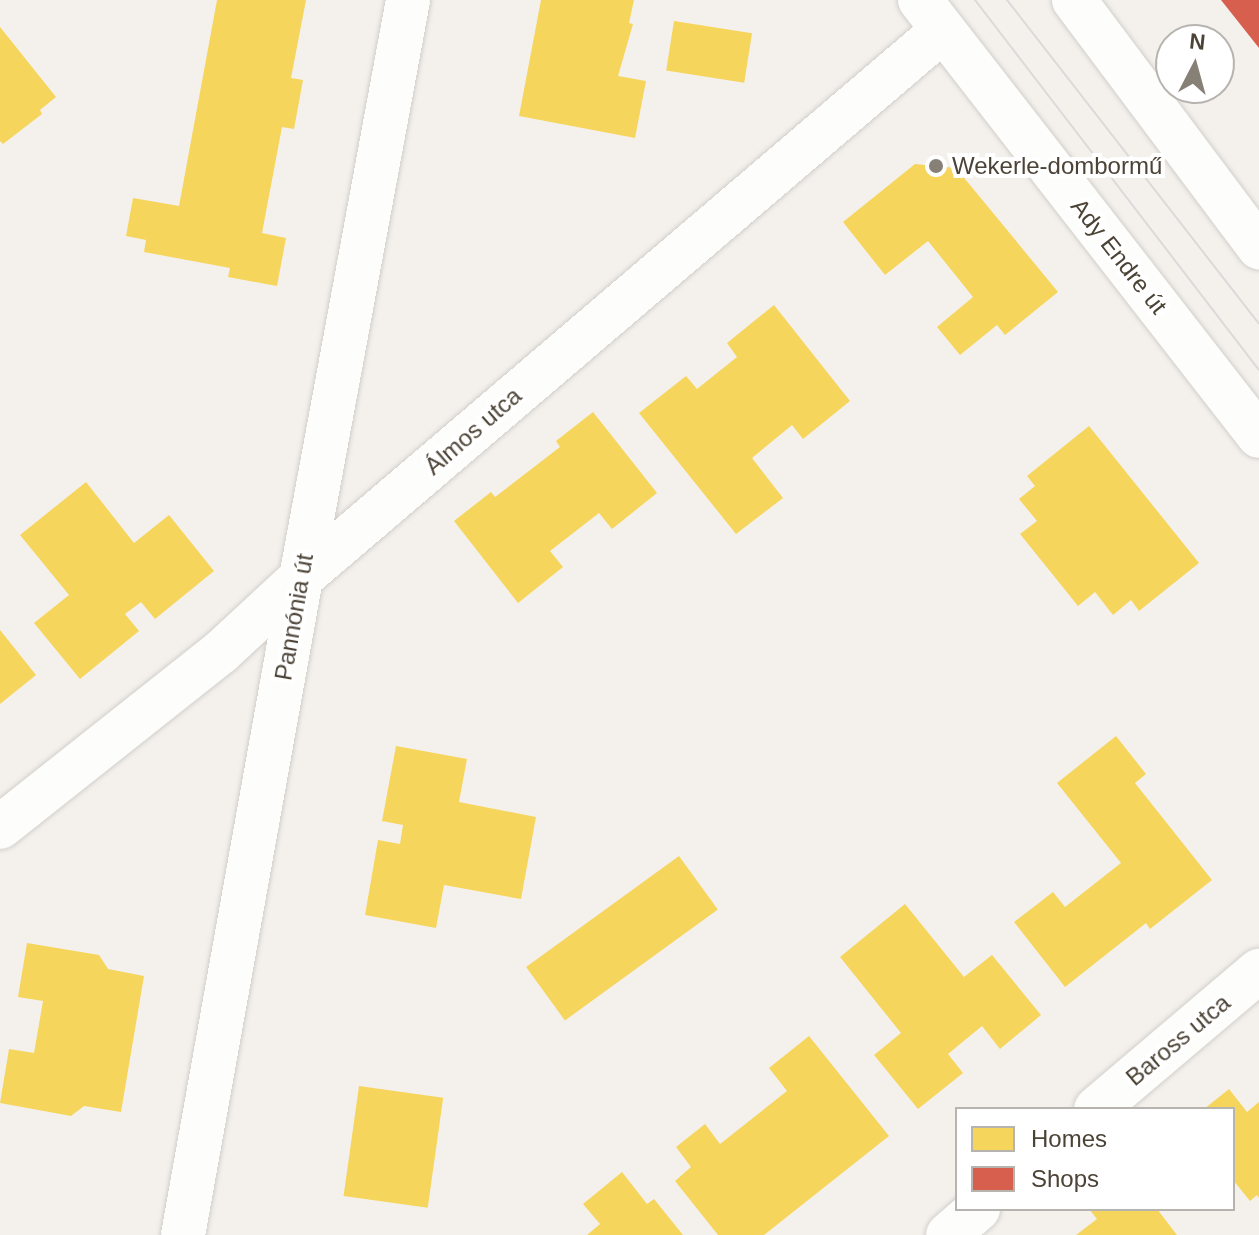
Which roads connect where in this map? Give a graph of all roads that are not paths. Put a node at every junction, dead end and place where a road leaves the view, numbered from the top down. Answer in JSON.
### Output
{"nodes":[{"id":1,"x":408,"y":0,"type":"edge"},
{"id":2,"x":1074,"y":0,"type":"edge"},
{"id":3,"x":932,"y":15,"type":"edge"},
{"id":4,"x":1259,"y":247,"type":"edge"},
{"id":5,"x":1259,"y":436,"type":"edge"},
{"id":6,"x":301,"y":578,"type":"junction"},
{"id":7,"x":0,"y":827,"type":"edge"},
{"id":8,"x":1259,"y":971,"type":"edge"},
{"id":9,"x":1098,"y":1107,"type":"edge"},
{"id":10,"x":976,"y":1211,"type":"edge"},
{"id":11,"x":183,"y":1235,"type":"edge"},
{"id":12,"x":948,"y":1235,"type":"edge"}],
"edges":[{"from":1,"to":6,"type":"street","name":"Pannónia út"},
{"from":2,"to":4,"type":"street"},
{"from":3,"to":5,"type":"street","name":"Ady Endre út"},
{"from":3,"to":6,"type":"street","name":"Álmos utca"},
{"from":6,"to":7,"type":"street","name":"Álmos utca"},
{"from":6,"to":11,"type":"street","name":"Pannónia út"},
{"from":8,"to":9,"type":"street","name":"Baross utca"},
{"from":10,"to":12,"type":"street"}]}
